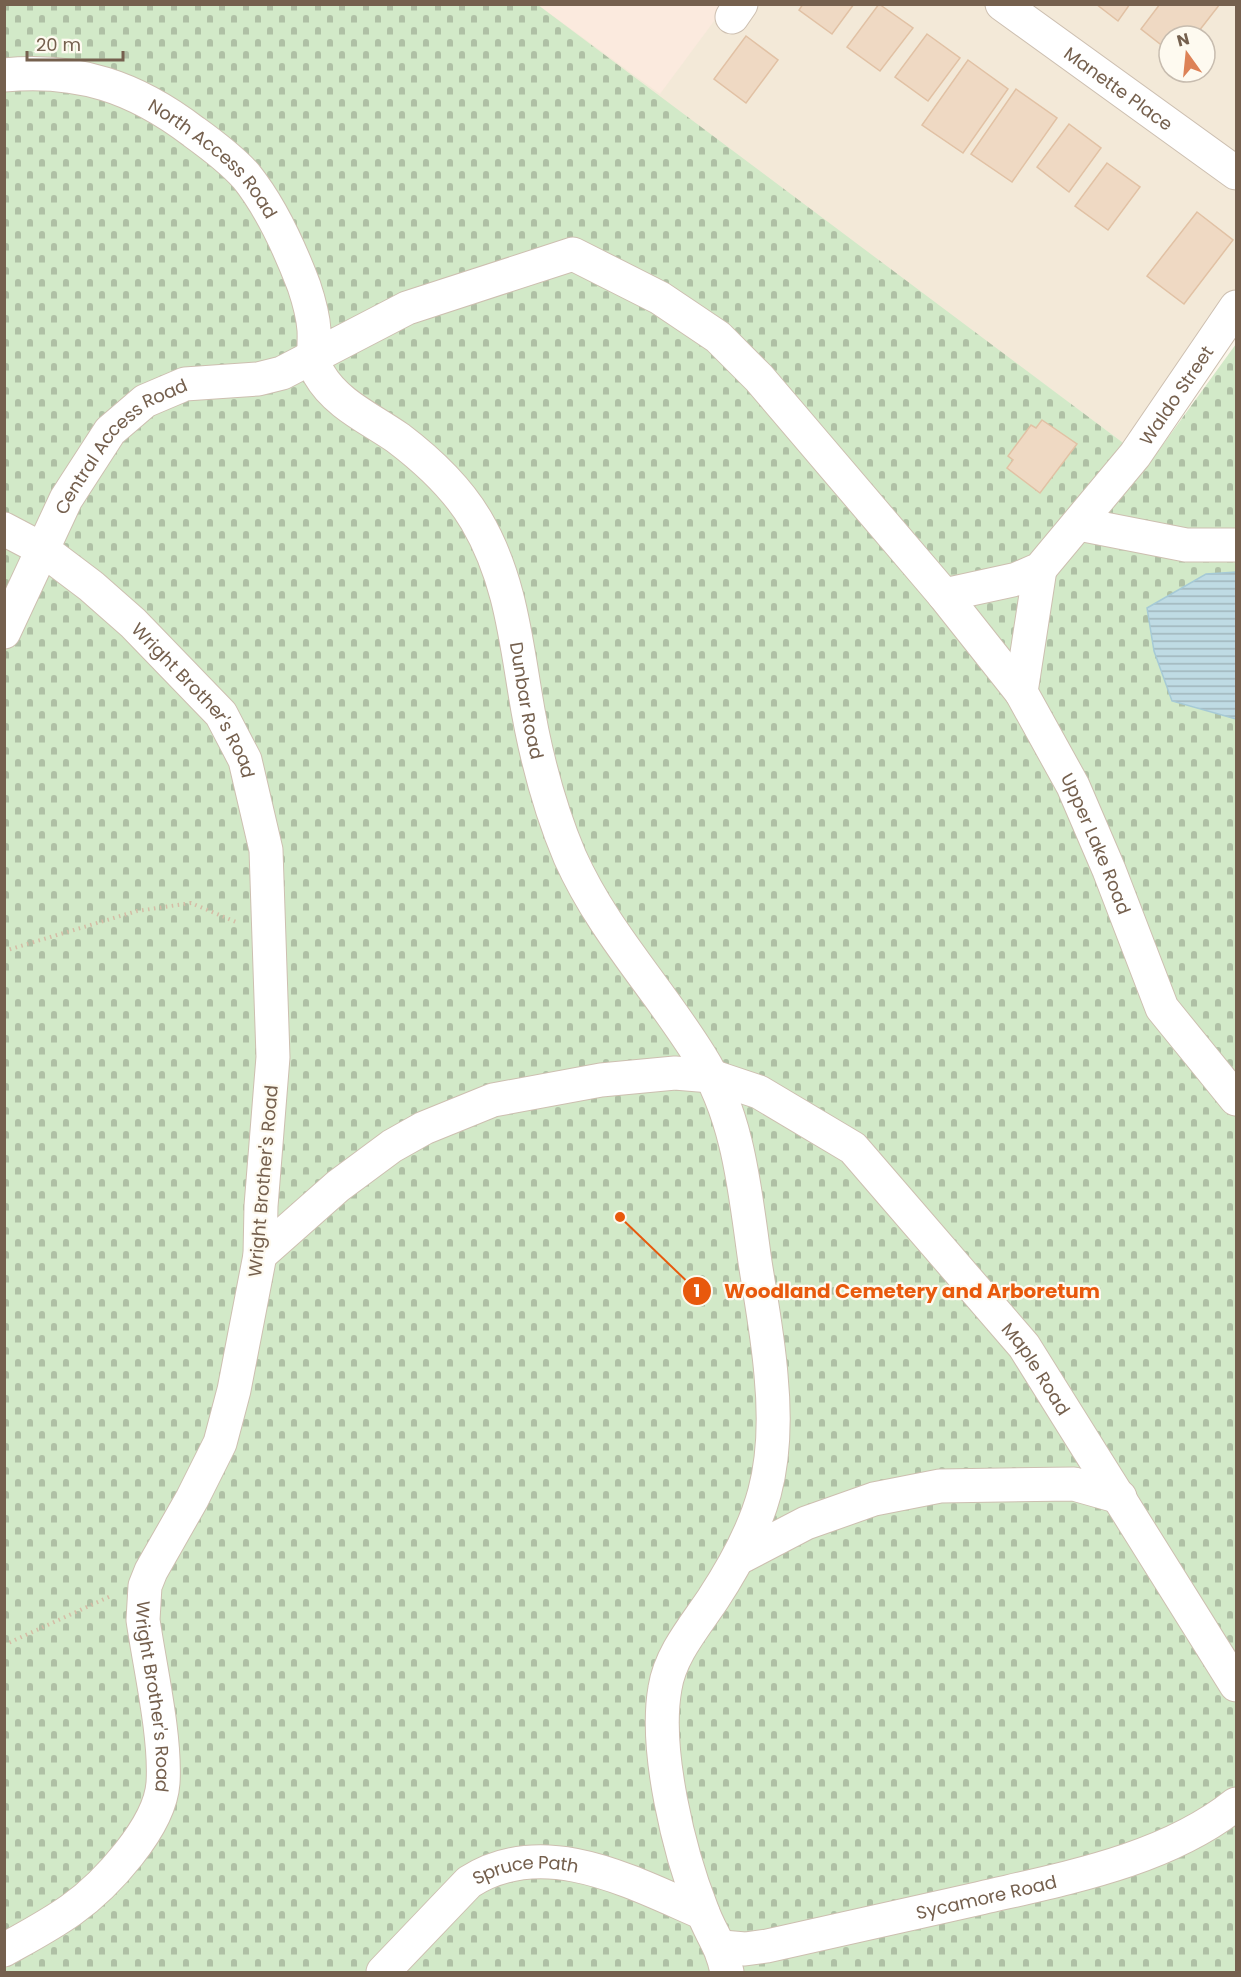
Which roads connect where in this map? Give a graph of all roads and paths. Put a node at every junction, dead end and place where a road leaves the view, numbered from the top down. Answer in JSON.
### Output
{"nodes":[{"id":1,"x":1002,"y":4,"type":"edge"},
{"id":2,"x":4,"y":75,"type":"edge"},
{"id":3,"x":1236,"y":173,"type":"edge"},
{"id":4,"x":1236,"y":307,"type":"edge"},
{"id":5,"x":313,"y":359,"type":"junction"},
{"id":6,"x":1079,"y":524,"type":"junction"},
{"id":7,"x":4,"y":529,"type":"edge"},
{"id":8,"x":1236,"y":545,"type":"edge"},
{"id":9,"x":42,"y":549,"type":"junction"},
{"id":10,"x":1040,"y":569,"type":"junction"},
{"id":11,"x":944,"y":595,"type":"junction"},
{"id":12,"x":4,"y":632,"type":"edge"},
{"id":13,"x":1021,"y":692,"type":"junction"},
{"id":14,"x":269,"y":936,"type":"junction"},
{"id":15,"x":4,"y":951,"type":"edge"},
{"id":16,"x":711,"y":1076,"type":"junction"},
{"id":17,"x":1236,"y":1099,"type":"edge"},
{"id":18,"x":260,"y":1255,"type":"junction"},
{"id":19,"x":1120,"y":1497,"type":"junction"},
{"id":20,"x":739,"y":1558,"type":"junction"},
{"id":21,"x":151,"y":1571,"type":"junction"},
{"id":22,"x":4,"y":1645,"type":"edge"},
{"id":23,"x":1236,"y":1685,"type":"edge"},
{"id":24,"x":1236,"y":1804,"type":"edge"},
{"id":25,"x":703,"y":1913,"type":"junction"},
{"id":26,"x":4,"y":1950,"type":"edge"},
{"id":27,"x":725,"y":1960,"type":"edge"},
{"id":28,"x":382,"y":1972,"type":"edge"}],
"edges":[{"from":1,"to":3,"type":"street","name":"Manette Place"},
{"from":2,"to":5,"type":"street","name":"North Access Road"},
{"from":4,"to":6,"type":"street","name":"Waldo Street"},
{"from":5,"to":9,"type":"street","name":"Central Access Road"},
{"from":5,"to":11,"type":"street","name":"Central Access Road"},
{"from":5,"to":16,"type":"street","name":"Dunbar Road"},
{"from":6,"to":8,"type":"street"},
{"from":6,"to":10,"type":"street","name":"Waldo Street"},
{"from":7,"to":9,"type":"street","name":"Wright Brother's Road"},
{"from":9,"to":12,"type":"street","name":"Central Access Road"},
{"from":9,"to":14,"type":"street","name":"Wright Brother's Road"},
{"from":10,"to":11,"type":"street"},
{"from":10,"to":13,"type":"street"},
{"from":11,"to":13,"type":"street","name":"Upper Lake Road"},
{"from":13,"to":17,"type":"street","name":"Upper Lake Road"},
{"from":14,"to":15,"type":"path"},
{"from":14,"to":18,"type":"street","name":"Wright Brother's Road"},
{"from":16,"to":18,"type":"street","name":"Maple Road"},
{"from":16,"to":19,"type":"street","name":"Maple Road"},
{"from":16,"to":20,"type":"street","name":"Dunbar Road"},
{"from":18,"to":21,"type":"street","name":"Wright Brother's Road"},
{"from":19,"to":20,"type":"street"},
{"from":19,"to":23,"type":"street","name":"Maple Road"},
{"from":20,"to":25,"type":"street","name":"Dunbar Road"},
{"from":21,"to":22,"type":"path"},
{"from":21,"to":26,"type":"street","name":"Wright Brother's Road"},
{"from":24,"to":27,"type":"street","name":"Sycamore Road"},
{"from":25,"to":27,"type":"street","name":"Dunbar Road"},
{"from":25,"to":28,"type":"street","name":"Spruce Path"}]}
